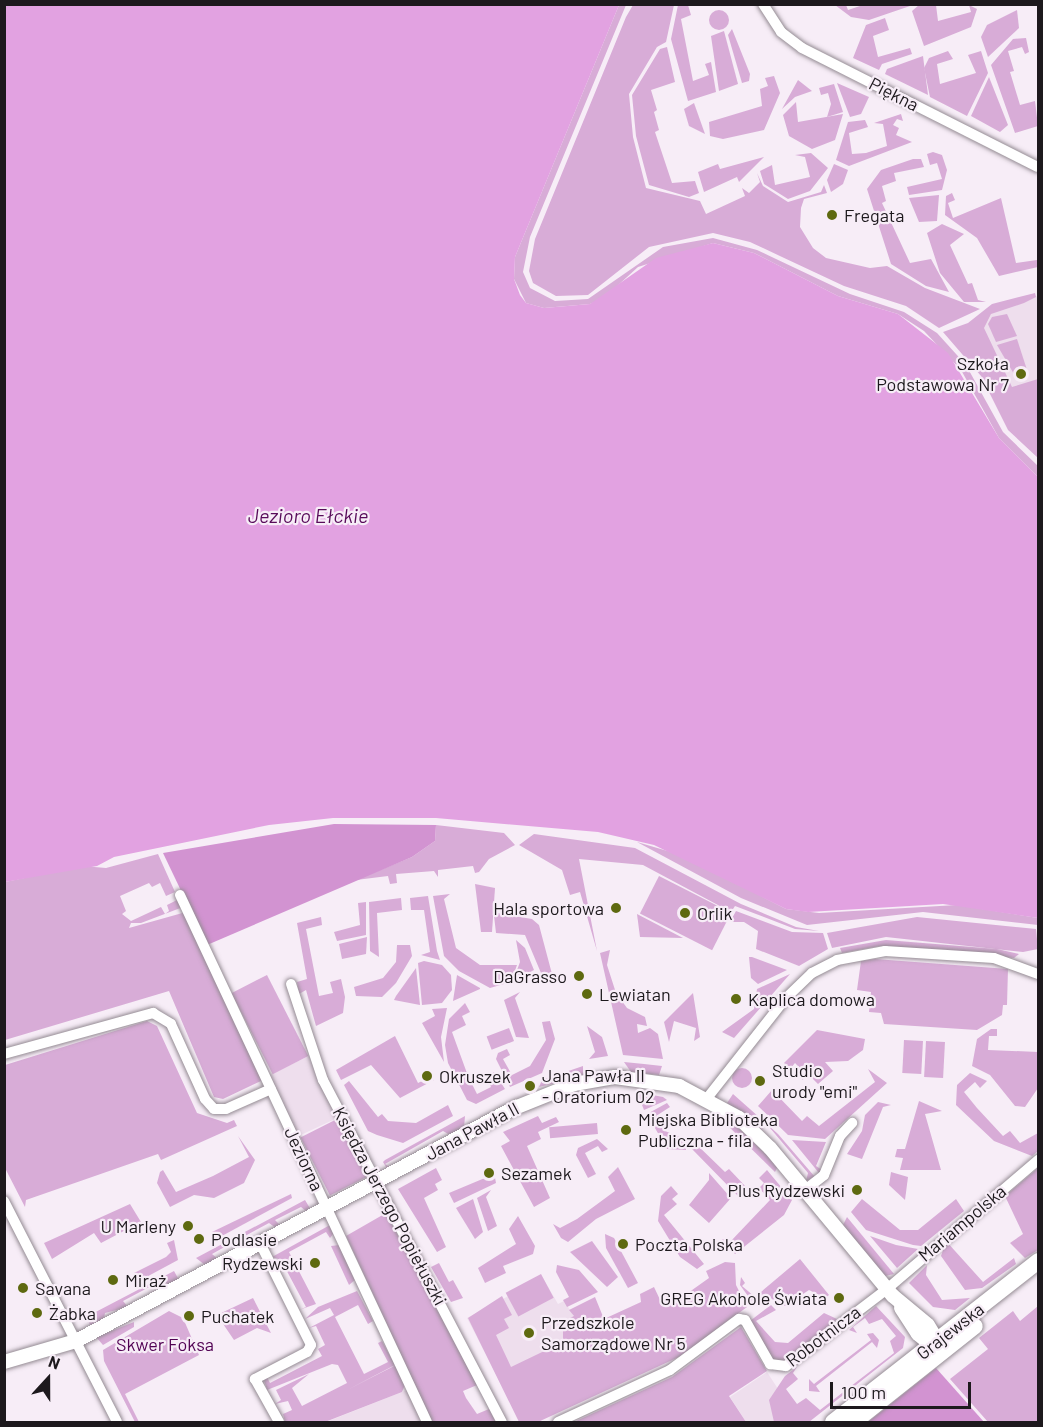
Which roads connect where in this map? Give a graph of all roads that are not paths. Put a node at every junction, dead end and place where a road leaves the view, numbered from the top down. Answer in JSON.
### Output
{"nodes":[{"id":1,"x":763,"y":4,"type":"edge"},
{"id":2,"x":1038,"y":167,"type":"edge"},
{"id":3,"x":180,"y":895,"type":"dead end"},
{"id":4,"x":1038,"y":974,"type":"edge"},
{"id":5,"x":291,"y":984,"type":"dead end"},
{"id":6,"x":4,"y":1054,"type":"edge"},
{"id":7,"x":271,"y":1089,"type":"junction"},
{"id":8,"x":708,"y":1097,"type":"junction"},
{"id":9,"x":852,"y":1123,"type":"dead end"},
{"id":10,"x":1038,"y":1160,"type":"edge"},
{"id":11,"x":377,"y":1182,"type":"junction"},
{"id":12,"x":805,"y":1190,"type":"junction"},
{"id":13,"x":4,"y":1201,"type":"edge"},
{"id":14,"x":327,"y":1208,"type":"junction"},
{"id":15,"x":8,"y":1214,"type":"edge"},
{"id":16,"x":260,"y":1243,"type":"junction"},
{"id":17,"x":1038,"y":1261,"type":"edge"},
{"id":18,"x":1038,"y":1276,"type":"edge"},
{"id":19,"x":890,"y":1293,"type":"junction"},
{"id":20,"x":76,"y":1341,"type":"junction"},
{"id":21,"x":938,"y":1346,"type":"junction"},
{"id":22,"x":4,"y":1362,"type":"edge"},
{"id":23,"x":117,"y":1422,"type":"edge"},
{"id":24,"x":279,"y":1422,"type":"edge"},
{"id":25,"x":427,"y":1422,"type":"edge"},
{"id":26,"x":502,"y":1422,"type":"edge"},
{"id":27,"x":558,"y":1422,"type":"edge"},
{"id":28,"x":833,"y":1422,"type":"edge"},
{"id":29,"x":854,"y":1422,"type":"edge"}],
"edges":[{"from":1,"to":2,"type":"street","name":"Piękna"},
{"from":3,"to":7,"type":"street","name":"Jeziorna"},
{"from":4,"to":8,"type":"street"},
{"from":5,"to":11,"type":"street","name":"Księdza Jerzego Popiełuszki"},
{"from":6,"to":7,"type":"street"},
{"from":7,"to":14,"type":"street","name":"Jeziorna"},
{"from":8,"to":11,"type":"street","name":"Jana Pawła II"},
{"from":8,"to":12,"type":"street","name":"Jana Pawła II"},
{"from":9,"to":12,"type":"street"},
{"from":10,"to":19,"type":"street","name":"Mariampolska"},
{"from":11,"to":14,"type":"street","name":"Jana Pawła II"},
{"from":11,"to":26,"type":"street","name":"Księdza Jerzego Popiełuszki"},
{"from":12,"to":19,"type":"street","name":"Jana Pawła II"},
{"from":13,"to":15,"type":"street"},
{"from":14,"to":16,"type":"street","name":"Jana Pawła II"},
{"from":14,"to":25,"type":"street","name":"Jeziorna"},
{"from":15,"to":20,"type":"street"},
{"from":16,"to":20,"type":"street","name":"Jana Pawła II"},
{"from":16,"to":24,"type":"street"},
{"from":17,"to":21,"type":"main road","name":"Grajewska"},
{"from":18,"to":21,"type":"main road","name":"Grajewska"},
{"from":19,"to":21,"type":"street","name":"Jana Pawła II"},
{"from":19,"to":27,"type":"street","name":"Robotnicza"},
{"from":20,"to":22,"type":"street","name":"Jana Pawła II"},
{"from":20,"to":23,"type":"street"},
{"from":21,"to":28,"type":"main road","name":"Grajewska"},
{"from":21,"to":29,"type":"main road","name":"Grajewska"}]}
